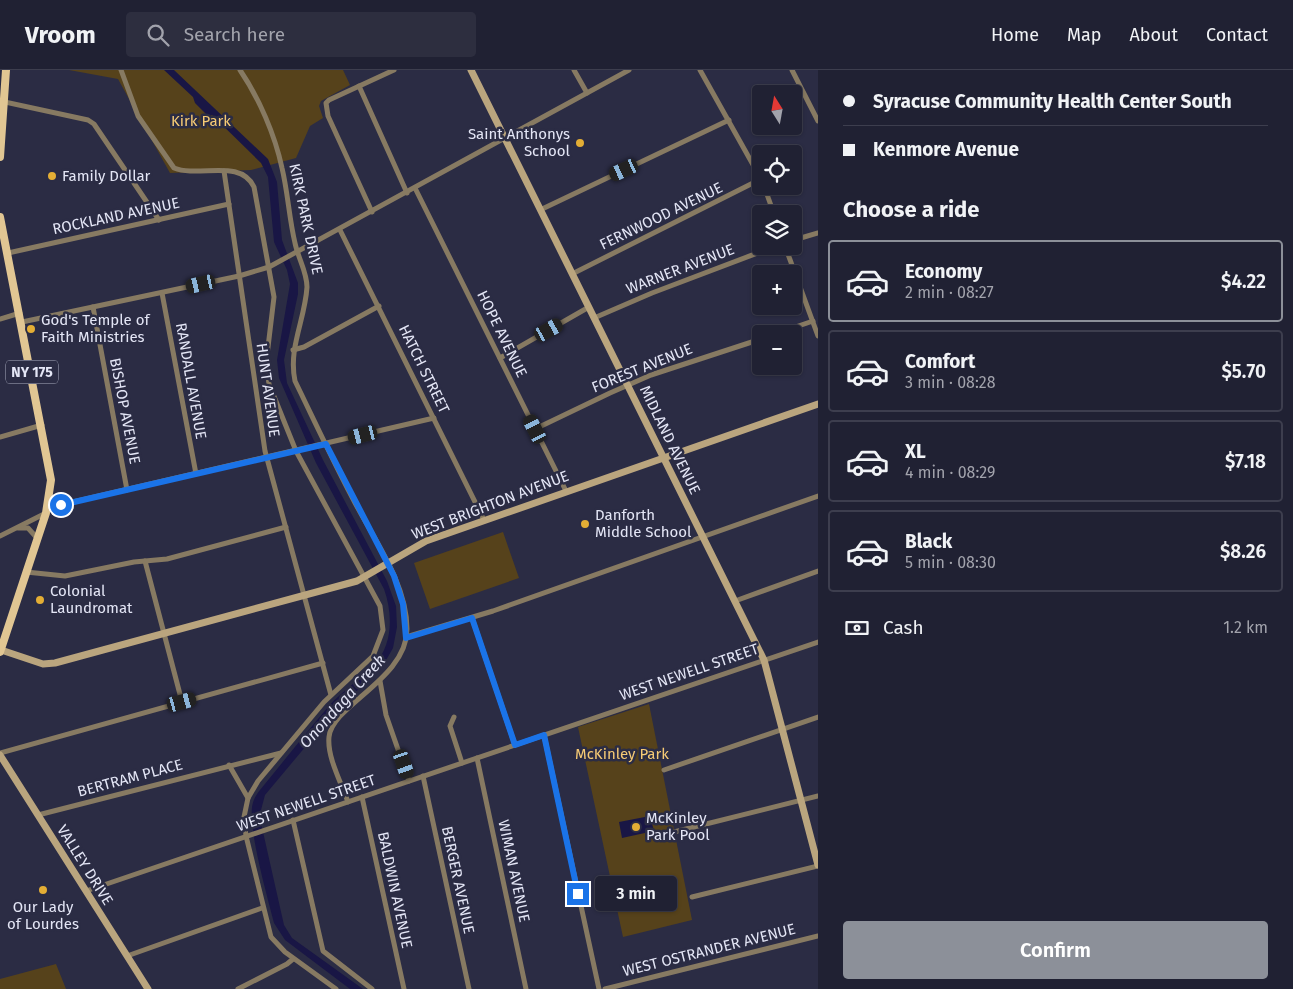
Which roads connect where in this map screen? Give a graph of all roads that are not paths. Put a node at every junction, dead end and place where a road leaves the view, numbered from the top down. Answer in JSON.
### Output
{"nodes":[{"id":1,"x":6,"y":70,"type":"edge"},
{"id":2,"x":121,"y":70,"type":"edge"},
{"id":3,"x":240,"y":70,"type":"edge"},
{"id":4,"x":394,"y":70,"type":"edge"},
{"id":5,"x":471,"y":70,"type":"edge"},
{"id":6,"x":574,"y":70,"type":"edge"},
{"id":7,"x":629,"y":70,"type":"edge"},
{"id":8,"x":700,"y":70,"type":"edge"},
{"id":9,"x":792,"y":70,"type":"edge"},
{"id":10,"x":359,"y":86,"type":"junction"},
{"id":11,"x":587,"y":93,"type":"junction"},
{"id":12,"x":2,"y":101,"type":"edge"},
{"id":13,"x":729,"y":120,"type":"junction"},
{"id":14,"x":818,"y":121,"type":"edge"},
{"id":15,"x":505,"y":139,"type":"junction"},
{"id":16,"x":0,"y":157,"type":"edge"},
{"id":17,"x":752,"y":162,"type":"edge"},
{"id":18,"x":224,"y":171,"type":"junction"},
{"id":19,"x":752,"y":184,"type":"edge"},
{"id":20,"x":415,"y":188,"type":"junction"},
{"id":21,"x":407,"y":193,"type":"junction"},
{"id":22,"x":229,"y":204,"type":"junction"},
{"id":23,"x":540,"y":210,"type":"junction"},
{"id":24,"x":372,"y":212,"type":"junction"},
{"id":25,"x":0,"y":217,"type":"edge"},
{"id":26,"x":159,"y":220,"type":"junction"},
{"id":27,"x":340,"y":230,"type":"junction"},
{"id":28,"x":818,"y":233,"type":"edge"},
{"id":29,"x":802,"y":238,"type":"edge"},
{"id":30,"x":297,"y":252,"type":"junction"},
{"id":31,"x":8,"y":253,"type":"junction"},
{"id":32,"x":752,"y":255,"type":"edge"},
{"id":33,"x":789,"y":255,"type":"edge"},
{"id":34,"x":269,"y":267,"type":"junction"},
{"id":35,"x":572,"y":274,"type":"junction"},
{"id":36,"x":239,"y":276,"type":"junction"},
{"id":37,"x":162,"y":293,"type":"junction"},
{"id":38,"x":379,"y":306,"type":"junction"},
{"id":39,"x":92,"y":307,"type":"junction"},
{"id":40,"x":589,"y":307,"type":"junction"},
{"id":41,"x":20,"y":313,"type":"junction"},
{"id":42,"x":594,"y":318,"type":"junction"},
{"id":43,"x":0,"y":319,"type":"edge"},
{"id":44,"x":813,"y":321,"type":"junction"},
{"id":45,"x":22,"y":322,"type":"junction"},
{"id":46,"x":802,"y":325,"type":"edge"},
{"id":47,"x":818,"y":336,"type":"edge"},
{"id":48,"x":752,"y":342,"type":"edge"},
{"id":49,"x":293,"y":350,"type":"junction"},
{"id":50,"x":500,"y":358,"type":"junction"},
{"id":51,"x":628,"y":385,"type":"junction"},
{"id":52,"x":818,"y":404,"type":"edge"},
{"id":53,"x":434,"y":418,"type":"junction"},
{"id":54,"x":42,"y":425,"type":"junction"},
{"id":55,"x":535,"y":429,"type":"junction"},
{"id":56,"x":0,"y":437,"type":"edge"},
{"id":57,"x":326,"y":444,"type":"junction"},
{"id":58,"x":296,"y":451,"type":"junction"},
{"id":59,"x":664,"y":457,"type":"junction"},
{"id":60,"x":266,"y":458,"type":"junction"},
{"id":61,"x":196,"y":474,"type":"junction"},
{"id":62,"x":127,"y":490,"type":"junction"},
{"id":63,"x":566,"y":491,"type":"junction"},
{"id":64,"x":818,"y":496,"type":"edge"},
{"id":65,"x":46,"y":510,"type":"junction"},
{"id":66,"x":484,"y":520,"type":"junction"},
{"id":67,"x":286,"y":527,"type":"junction"},
{"id":68,"x":18,"y":528,"type":"junction"},
{"id":69,"x":0,"y":536,"type":"edge"},
{"id":70,"x":703,"y":536,"type":"junction"},
{"id":71,"x":37,"y":538,"type":"junction"},
{"id":72,"x":145,"y":561,"type":"junction"},
{"id":73,"x":385,"y":565,"type":"junction"},
{"id":74,"x":818,"y":571,"type":"edge"},
{"id":75,"x":26,"y":572,"type":"junction"},
{"id":76,"x":369,"y":575,"type":"junction"},
{"id":77,"x":304,"y":596,"type":"junction"},
{"id":78,"x":735,"y":600,"type":"junction"},
{"id":79,"x":472,"y":618,"type":"junction"},
{"id":80,"x":164,"y":634,"type":"junction"},
{"id":81,"x":406,"y":638,"type":"junction"},
{"id":82,"x":818,"y":642,"type":"edge"},
{"id":83,"x":0,"y":651,"type":"edge"},
{"id":84,"x":764,"y":660,"type":"junction"},
{"id":85,"x":323,"y":663,"type":"junction"},
{"id":86,"x":380,"y":681,"type":"junction"},
{"id":87,"x":331,"y":695,"type":"junction"},
{"id":88,"x":182,"y":702,"type":"junction"},
{"id":89,"x":454,"y":717,"type":"dead end"},
{"id":90,"x":818,"y":717,"type":"edge"},
{"id":91,"x":782,"y":729,"type":"junction"},
{"id":92,"x":544,"y":735,"type":"junction"},
{"id":93,"x":515,"y":745,"type":"junction"},
{"id":94,"x":281,"y":753,"type":"junction"},
{"id":95,"x":0,"y":754,"type":"edge"},
{"id":96,"x":477,"y":758,"type":"junction"},
{"id":97,"x":462,"y":763,"type":"junction"},
{"id":98,"x":229,"y":765,"type":"junction"},
{"id":99,"x":664,"y":770,"type":"dead end"},
{"id":100,"x":423,"y":776,"type":"junction"},
{"id":101,"x":409,"y":781,"type":"junction"},
{"id":102,"x":818,"y":796,"type":"edge"},
{"id":103,"x":362,"y":797,"type":"junction"},
{"id":104,"x":248,"y":798,"type":"junction"},
{"id":105,"x":801,"y":800,"type":"junction"},
{"id":106,"x":348,"y":802,"type":"junction"},
{"id":107,"x":38,"y":815,"type":"junction"},
{"id":108,"x":293,"y":820,"type":"junction"},
{"id":109,"x":674,"y":832,"type":"dead end"},
{"id":110,"x":249,"y":835,"type":"junction"},
{"id":111,"x":818,"y":866,"type":"edge"},
{"id":112,"x":86,"y":891,"type":"junction"},
{"id":113,"x":692,"y":897,"type":"dead end"},
{"id":114,"x":262,"y":908,"type":"junction"},
{"id":115,"x":818,"y":936,"type":"edge"},
{"id":116,"x":127,"y":956,"type":"junction"},
{"id":117,"x":294,"y":959,"type":"junction"},
{"id":118,"x":148,"y":989,"type":"edge"},
{"id":119,"x":238,"y":989,"type":"edge"},
{"id":120,"x":336,"y":989,"type":"edge"},
{"id":121,"x":372,"y":989,"type":"edge"},
{"id":122,"x":404,"y":989,"type":"edge"},
{"id":123,"x":469,"y":989,"type":"edge"},
{"id":124,"x":526,"y":989,"type":"edge"},
{"id":125,"x":599,"y":989,"type":"edge"},
{"id":126,"x":605,"y":989,"type":"edge"}],
"edges":[{"from":1,"to":12,"type":"main road"},
{"from":2,"to":18,"type":"street"},
{"from":3,"to":30,"type":"street","name":"KIRK PARK DRIVE"},
{"from":4,"to":10,"type":"street"},
{"from":5,"to":15,"type":"street","name":"MIDLAND AVENUE"},
{"from":6,"to":11,"type":"street"},
{"from":7,"to":11,"type":"street"},
{"from":8,"to":13,"type":"street"},
{"from":9,"to":14,"type":"street"},
{"from":10,"to":21,"type":"street"},
{"from":10,"to":24,"type":"street"},
{"from":11,"to":15,"type":"street"},
{"from":12,"to":16,"type":"main road"},
{"from":12,"to":26,"type":"street"},
{"from":13,"to":17,"type":"street"},
{"from":13,"to":23,"type":"street"},
{"from":15,"to":20,"type":"street"},
{"from":15,"to":23,"type":"street","name":"MIDLAND AVENUE"},
{"from":18,"to":22,"type":"street","name":"HUNT AVENUE"},
{"from":18,"to":34,"type":"street"},
{"from":19,"to":35,"type":"street","name":"FERNWOOD AVENUE"},
{"from":20,"to":21,"type":"street"},
{"from":20,"to":50,"type":"street","name":"HOPE AVENUE"},
{"from":21,"to":24,"type":"street"},
{"from":22,"to":26,"type":"street","name":"ROCKLAND AVENUE"},
{"from":22,"to":36,"type":"street","name":"HUNT AVENUE"},
{"from":23,"to":35,"type":"street","name":"MIDLAND AVENUE"},
{"from":24,"to":27,"type":"street"},
{"from":25,"to":31,"type":"main road","number":"NY 175"},
{"from":26,"to":31,"type":"street","name":"ROCKLAND AVENUE"},
{"from":27,"to":30,"type":"street"},
{"from":27,"to":38,"type":"street","name":"HATCH STREET"},
{"from":28,"to":29,"type":"street"},
{"from":30,"to":34,"type":"street"},
{"from":30,"to":49,"type":"street","name":"KIRK PARK DRIVE"},
{"from":31,"to":41,"type":"main road","number":"NY 175"},
{"from":32,"to":42,"type":"street","name":"WARNER AVENUE"},
{"from":33,"to":44,"type":"street"},
{"from":34,"to":36,"type":"street"},
{"from":34,"to":58,"type":"street"},
{"from":35,"to":40,"type":"street","name":"MIDLAND AVENUE"},
{"from":36,"to":37,"type":"street"},
{"from":36,"to":60,"type":"street","name":"HUNT AVENUE"},
{"from":37,"to":39,"type":"street"},
{"from":37,"to":61,"type":"street","name":"RANDALL AVENUE"},
{"from":38,"to":49,"type":"street"},
{"from":38,"to":53,"type":"street","name":"HATCH STREET"},
{"from":39,"to":45,"type":"street"},
{"from":39,"to":62,"type":"street","name":"BISHOP AVENUE"},
{"from":40,"to":42,"type":"street","name":"MIDLAND AVENUE"},
{"from":40,"to":50,"type":"street"},
{"from":41,"to":43,"type":"street"},
{"from":41,"to":45,"type":"main road","number":"NY 175"},
{"from":42,"to":51,"type":"street","name":"MIDLAND AVENUE"},
{"from":44,"to":46,"type":"street"},
{"from":44,"to":47,"type":"street"},
{"from":45,"to":54,"type":"main road","number":"NY 175"},
{"from":48,"to":51,"type":"street","name":"FOREST AVENUE"},
{"from":49,"to":57,"type":"street","name":"KIRK PARK DRIVE"},
{"from":50,"to":55,"type":"street","name":"HOPE AVENUE"},
{"from":51,"to":55,"type":"street","name":"FOREST AVENUE"},
{"from":51,"to":59,"type":"street","name":"MIDLAND AVENUE"},
{"from":52,"to":59,"type":"street","name":"WEST BRIGHTON AVENUE"},
{"from":53,"to":57,"type":"street"},
{"from":53,"to":66,"type":"street","name":"HATCH STREET"},
{"from":54,"to":56,"type":"street"},
{"from":54,"to":65,"type":"main road","number":"NY 175"},
{"from":55,"to":63,"type":"street","name":"HOPE AVENUE"},
{"from":57,"to":58,"type":"street"},
{"from":57,"to":73,"type":"street","name":"KIRK PARK DRIVE"},
{"from":58,"to":60,"type":"street"},
{"from":58,"to":76,"type":"street"},
{"from":59,"to":63,"type":"street","name":"WEST BRIGHTON AVENUE"},
{"from":59,"to":70,"type":"street","name":"MIDLAND AVENUE"},
{"from":60,"to":61,"type":"street"},
{"from":60,"to":67,"type":"street","name":"HUNT AVENUE"},
{"from":61,"to":62,"type":"street"},
{"from":62,"to":65,"type":"street"},
{"from":63,"to":66,"type":"street","name":"WEST BRIGHTON AVENUE"},
{"from":64,"to":70,"type":"street"},
{"from":65,"to":68,"type":"street"},
{"from":65,"to":71,"type":"main road","number":"NY 175"},
{"from":66,"to":73,"type":"street","name":"WEST BRIGHTON AVENUE"},
{"from":67,"to":72,"type":"street"},
{"from":67,"to":77,"type":"street","name":"HUNT AVENUE"},
{"from":68,"to":69,"type":"street"},
{"from":68,"to":71,"type":"street"},
{"from":70,"to":78,"type":"street","name":"MIDLAND AVENUE"},
{"from":70,"to":79,"type":"street"},
{"from":71,"to":75,"type":"main road","number":"NY 175"},
{"from":72,"to":75,"type":"street"},
{"from":72,"to":80,"type":"street"},
{"from":73,"to":76,"type":"street","name":"WEST BRIGHTON AVENUE"},
{"from":73,"to":81,"type":"street","name":"KIRK PARK DRIVE"},
{"from":74,"to":78,"type":"street"},
{"from":75,"to":83,"type":"main road","number":"NY 175"},
{"from":76,"to":77,"type":"street","name":"WEST BRIGHTON AVENUE"},
{"from":76,"to":87,"type":"street"},
{"from":77,"to":80,"type":"street","name":"WEST BRIGHTON AVENUE"},
{"from":77,"to":85,"type":"street","name":"HUNT AVENUE"},
{"from":78,"to":84,"type":"street","name":"MIDLAND AVENUE"},
{"from":79,"to":81,"type":"street"},
{"from":79,"to":93,"type":"street"},
{"from":80,"to":83,"type":"street","name":"WEST BRIGHTON AVENUE"},
{"from":80,"to":88,"type":"street"},
{"from":81,"to":86,"type":"street"},
{"from":82,"to":84,"type":"street","name":"WEST NEWELL STREET"},
{"from":84,"to":91,"type":"street","name":"MIDLAND AVENUE"},
{"from":84,"to":92,"type":"street","name":"WEST NEWELL STREET"},
{"from":85,"to":87,"type":"street","name":"HUNT AVENUE"},
{"from":85,"to":88,"type":"street"},
{"from":86,"to":101,"type":"street"},
{"from":86,"to":106,"type":"street"},
{"from":87,"to":94,"type":"street"},
{"from":88,"to":95,"type":"street"},
{"from":89,"to":97,"type":"street"},
{"from":90,"to":91,"type":"street"},
{"from":91,"to":99,"type":"street"},
{"from":91,"to":105,"type":"street","name":"MIDLAND AVENUE"},
{"from":92,"to":93,"type":"street","name":"WEST NEWELL STREET"},
{"from":92,"to":125,"type":"street"},
{"from":93,"to":96,"type":"street","name":"WEST NEWELL STREET"},
{"from":94,"to":98,"type":"street","name":"BERTRAM PLACE"},
{"from":94,"to":104,"type":"street"},
{"from":95,"to":107,"type":"street","name":"VALLEY DRIVE"},
{"from":96,"to":97,"type":"street","name":"WEST NEWELL STREET"},
{"from":96,"to":124,"type":"street","name":"WIMAN AVENUE"},
{"from":97,"to":100,"type":"street","name":"WEST NEWELL STREET"},
{"from":98,"to":104,"type":"street"},
{"from":98,"to":107,"type":"street","name":"BERTRAM PLACE"},
{"from":100,"to":101,"type":"street","name":"WEST NEWELL STREET"},
{"from":100,"to":123,"type":"street","name":"BERGER AVENUE"},
{"from":101,"to":103,"type":"street","name":"WEST NEWELL STREET"},
{"from":102,"to":105,"type":"street"},
{"from":103,"to":106,"type":"street","name":"WEST NEWELL STREET"},
{"from":103,"to":122,"type":"street","name":"BALDWIN AVENUE"},
{"from":104,"to":110,"type":"street"},
{"from":105,"to":109,"type":"street"},
{"from":105,"to":111,"type":"street","name":"MIDLAND AVENUE"},
{"from":106,"to":108,"type":"street","name":"WEST NEWELL STREET"},
{"from":107,"to":112,"type":"street","name":"VALLEY DRIVE"},
{"from":108,"to":110,"type":"street","name":"WEST NEWELL STREET"},
{"from":108,"to":121,"type":"street"},
{"from":110,"to":112,"type":"street","name":"WEST NEWELL STREET"},
{"from":110,"to":114,"type":"street"},
{"from":111,"to":113,"type":"street"},
{"from":112,"to":116,"type":"street","name":"VALLEY DRIVE"},
{"from":114,"to":116,"type":"street"},
{"from":114,"to":117,"type":"street"},
{"from":115,"to":126,"type":"street","name":"WEST OSTRANDER AVENUE"},
{"from":116,"to":118,"type":"street","name":"VALLEY DRIVE"},
{"from":117,"to":119,"type":"street"},
{"from":117,"to":120,"type":"street"}]}
